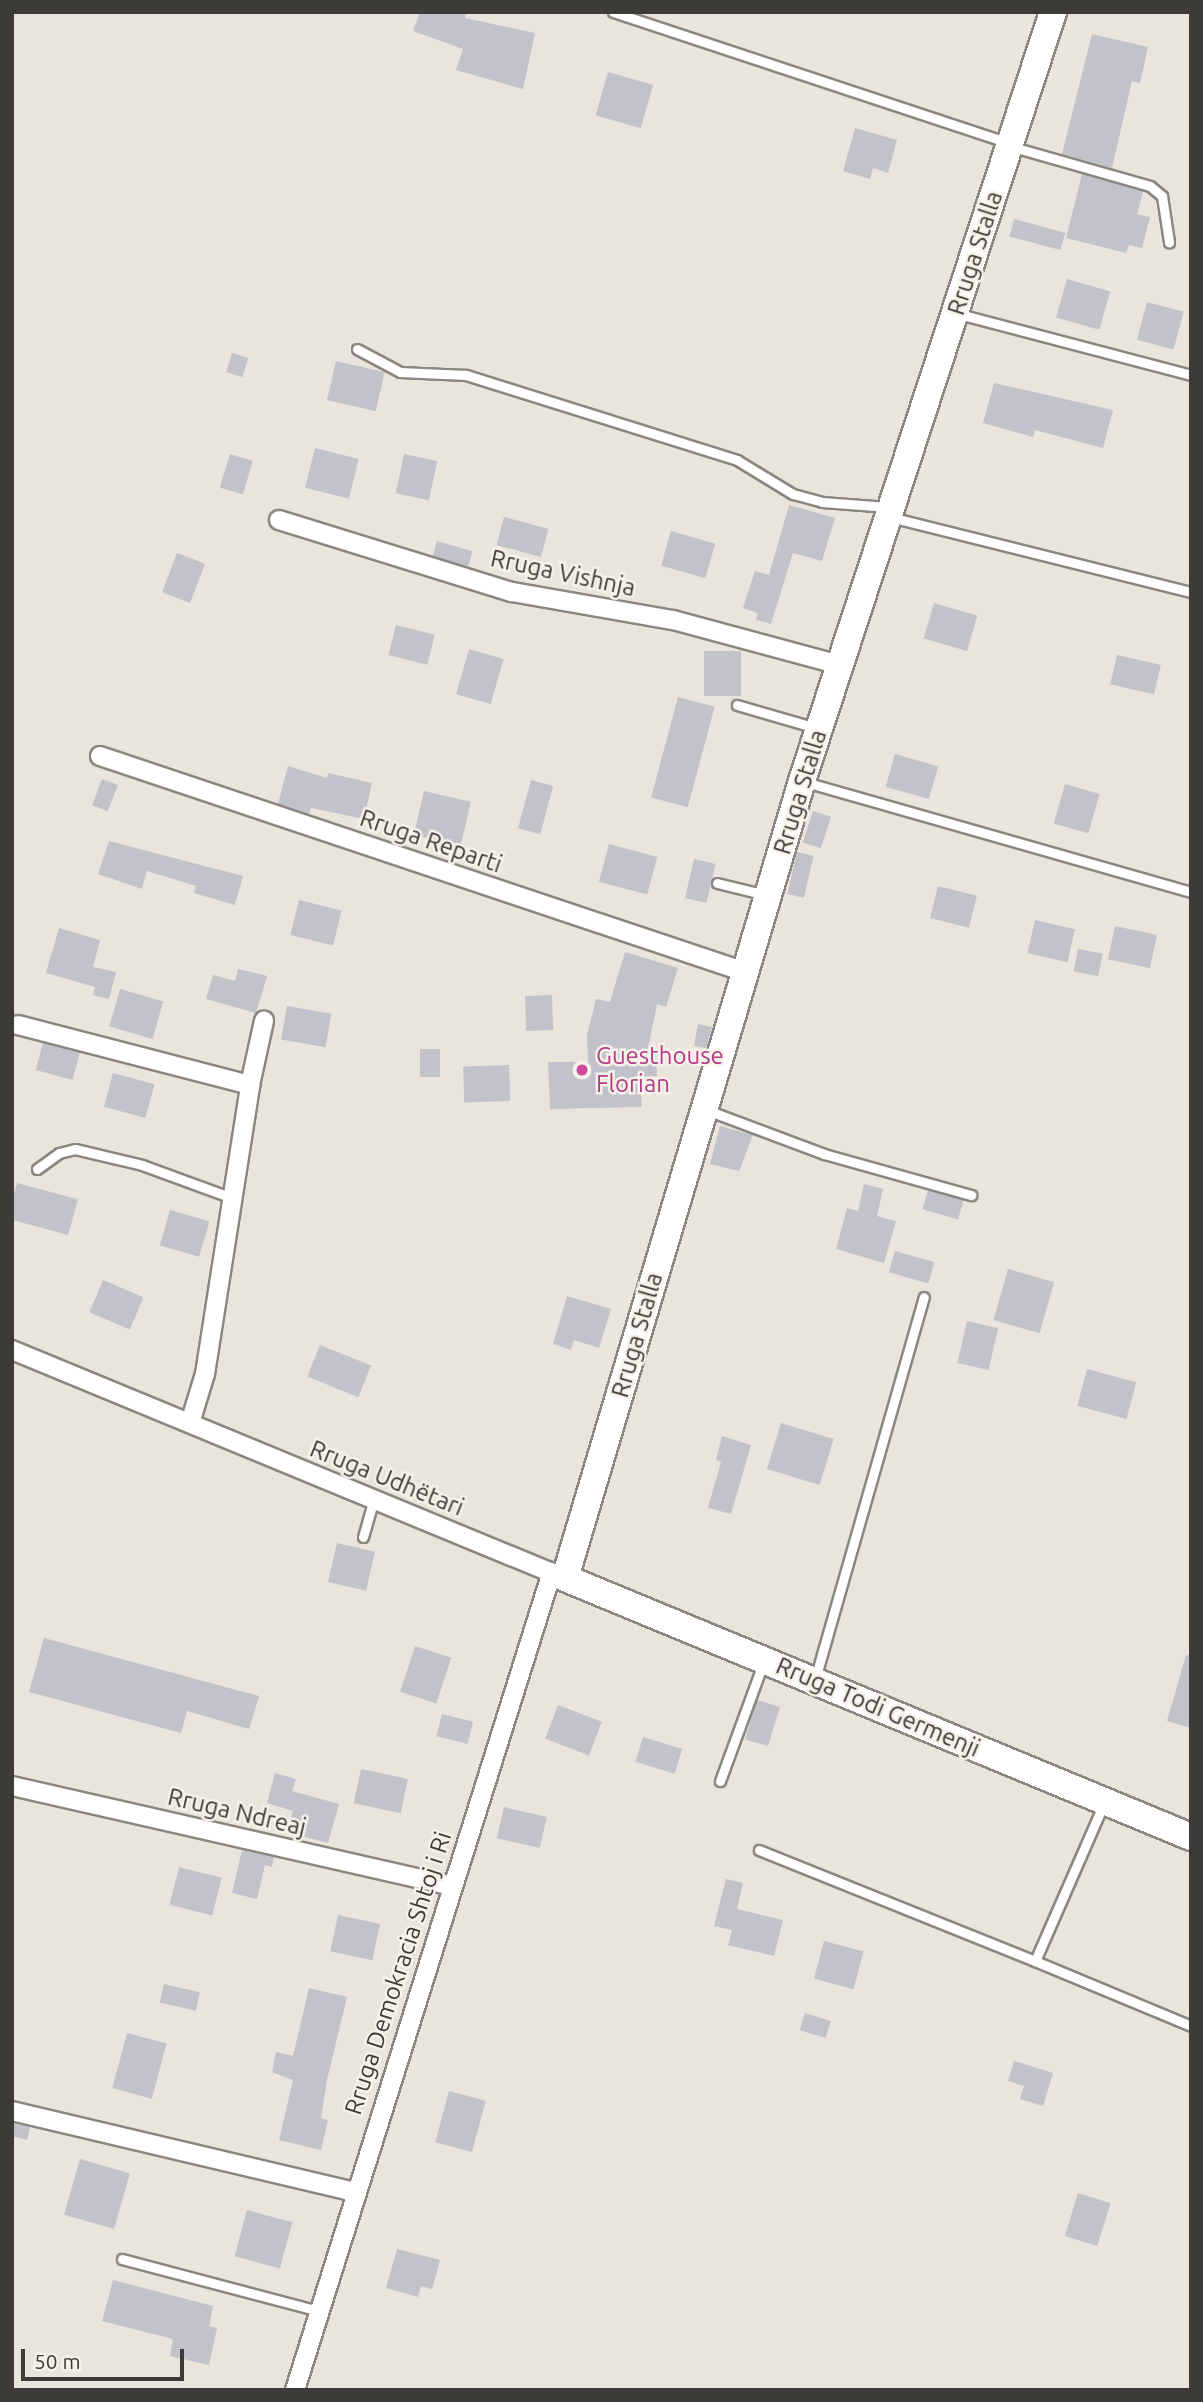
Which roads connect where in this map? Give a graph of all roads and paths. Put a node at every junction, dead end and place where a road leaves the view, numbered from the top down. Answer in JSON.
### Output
{"nodes":[{"id":1,"x":613,"y":12,"type":"edge"},
{"id":2,"x":1053,"y":12,"type":"edge"},
{"id":3,"x":1010,"y":145,"type":"junction"},
{"id":4,"x":1169,"y":242,"type":"dead end"},
{"id":5,"x":956,"y":313,"type":"junction"},
{"id":6,"x":357,"y":349,"type":"dead end"},
{"id":7,"x":1191,"y":375,"type":"edge"},
{"id":8,"x":890,"y":512,"type":"junction"},
{"id":9,"x":279,"y":520,"type":"dead end"},
{"id":10,"x":1191,"y":592,"type":"edge"},
{"id":11,"x":840,"y":665,"type":"junction"},
{"id":12,"x":737,"y":705,"type":"dead end"},
{"id":13,"x":819,"y":729,"type":"junction"},
{"id":14,"x":100,"y":756,"type":"dead end"},
{"id":15,"x":802,"y":781,"type":"junction"},
{"id":16,"x":717,"y":883,"type":"dead end"},
{"id":17,"x":1191,"y":892,"type":"edge"},
{"id":18,"x":768,"y":896,"type":"junction"},
{"id":19,"x":746,"y":972,"type":"junction"},
{"id":20,"x":264,"y":1021,"type":"dead end"},
{"id":21,"x":18,"y":1026,"type":"dead end"},
{"id":22,"x":250,"y":1085,"type":"junction"},
{"id":23,"x":704,"y":1109,"type":"junction"},
{"id":24,"x":37,"y":1169,"type":"dead end"},
{"id":25,"x":971,"y":1195,"type":"dead end"},
{"id":26,"x":235,"y":1199,"type":"junction"},
{"id":27,"x":924,"y":1297,"type":"dead end"},
{"id":28,"x":12,"y":1350,"type":"edge"},
{"id":29,"x":190,"y":1423,"type":"junction"},
{"id":30,"x":374,"y":1499,"type":"junction"},
{"id":31,"x":363,"y":1537,"type":"dead end"},
{"id":32,"x":559,"y":1575,"type":"junction"},
{"id":33,"x":764,"y":1660,"type":"junction"},
{"id":34,"x":814,"y":1681,"type":"junction"},
{"id":35,"x":720,"y":1781,"type":"dead end"},
{"id":36,"x":12,"y":1786,"type":"edge"},
{"id":37,"x":1105,"y":1801,"type":"junction"},
{"id":38,"x":1191,"y":1837,"type":"edge"},
{"id":39,"x":759,"y":1850,"type":"dead end"},
{"id":40,"x":451,"y":1886,"type":"junction"},
{"id":41,"x":1035,"y":1961,"type":"junction"},
{"id":42,"x":1191,"y":2026,"type":"edge"},
{"id":43,"x":12,"y":2111,"type":"edge"},
{"id":44,"x":354,"y":2192,"type":"junction"},
{"id":45,"x":122,"y":2259,"type":"dead end"},
{"id":46,"x":319,"y":2311,"type":"junction"},
{"id":47,"x":295,"y":2390,"type":"edge"}],
"edges":[{"from":1,"to":3,"type":"lane"},
{"from":2,"to":3,"type":"street","name":"Rruga Stalla"},
{"from":3,"to":4,"type":"lane"},
{"from":3,"to":5,"type":"street","name":"Rruga Stalla"},
{"from":5,"to":7,"type":"lane"},
{"from":5,"to":8,"type":"street","name":"Rruga Stalla"},
{"from":6,"to":8,"type":"lane"},
{"from":8,"to":10,"type":"lane"},
{"from":8,"to":11,"type":"street","name":"Rruga Stalla"},
{"from":9,"to":11,"type":"street","name":"Rruga Vishnja"},
{"from":11,"to":13,"type":"street","name":"Rruga Stalla"},
{"from":12,"to":13,"type":"lane"},
{"from":13,"to":15,"type":"street","name":"Rruga Stalla"},
{"from":14,"to":19,"type":"street","name":"Rruga Reparti"},
{"from":15,"to":17,"type":"lane"},
{"from":15,"to":18,"type":"street","name":"Rruga Stalla"},
{"from":16,"to":18,"type":"lane"},
{"from":18,"to":19,"type":"street","name":"Rruga Stalla"},
{"from":19,"to":23,"type":"street","name":"Rruga Stalla"},
{"from":20,"to":22,"type":"street"},
{"from":21,"to":22,"type":"street"},
{"from":22,"to":26,"type":"street"},
{"from":23,"to":25,"type":"lane"},
{"from":23,"to":32,"type":"street","name":"Rruga Stalla"},
{"from":24,"to":26,"type":"lane"},
{"from":26,"to":29,"type":"street"},
{"from":27,"to":34,"type":"lane"},
{"from":28,"to":29,"type":"street","name":"Rruga Udhëtari"},
{"from":29,"to":30,"type":"street","name":"Rruga Udhëtari"},
{"from":30,"to":31,"type":"lane"},
{"from":30,"to":32,"type":"street","name":"Rruga Udhëtari"},
{"from":32,"to":33,"type":"street","name":"Rruga Todi Germenji"},
{"from":32,"to":40,"type":"street","name":"Rruga Demokracia Shtoj i Ri"},
{"from":33,"to":34,"type":"street","name":"Rruga Todi Germenji"},
{"from":33,"to":35,"type":"lane"},
{"from":34,"to":37,"type":"street","name":"Rruga Todi Germenji"},
{"from":36,"to":40,"type":"street","name":"Rruga Ndreaj"},
{"from":37,"to":38,"type":"street","name":"Rruga Todi Germenji"},
{"from":37,"to":41,"type":"lane"},
{"from":39,"to":41,"type":"lane"},
{"from":40,"to":44,"type":"street","name":"Rruga Demokracia Shtoj i Ri"},
{"from":41,"to":42,"type":"lane"},
{"from":43,"to":44,"type":"street"},
{"from":44,"to":46,"type":"street","name":"Rruga Demokracia Shtoj i Ri"},
{"from":45,"to":46,"type":"lane"},
{"from":46,"to":47,"type":"street","name":"Rruga Demokracia Shtoj i Ri"}]}
